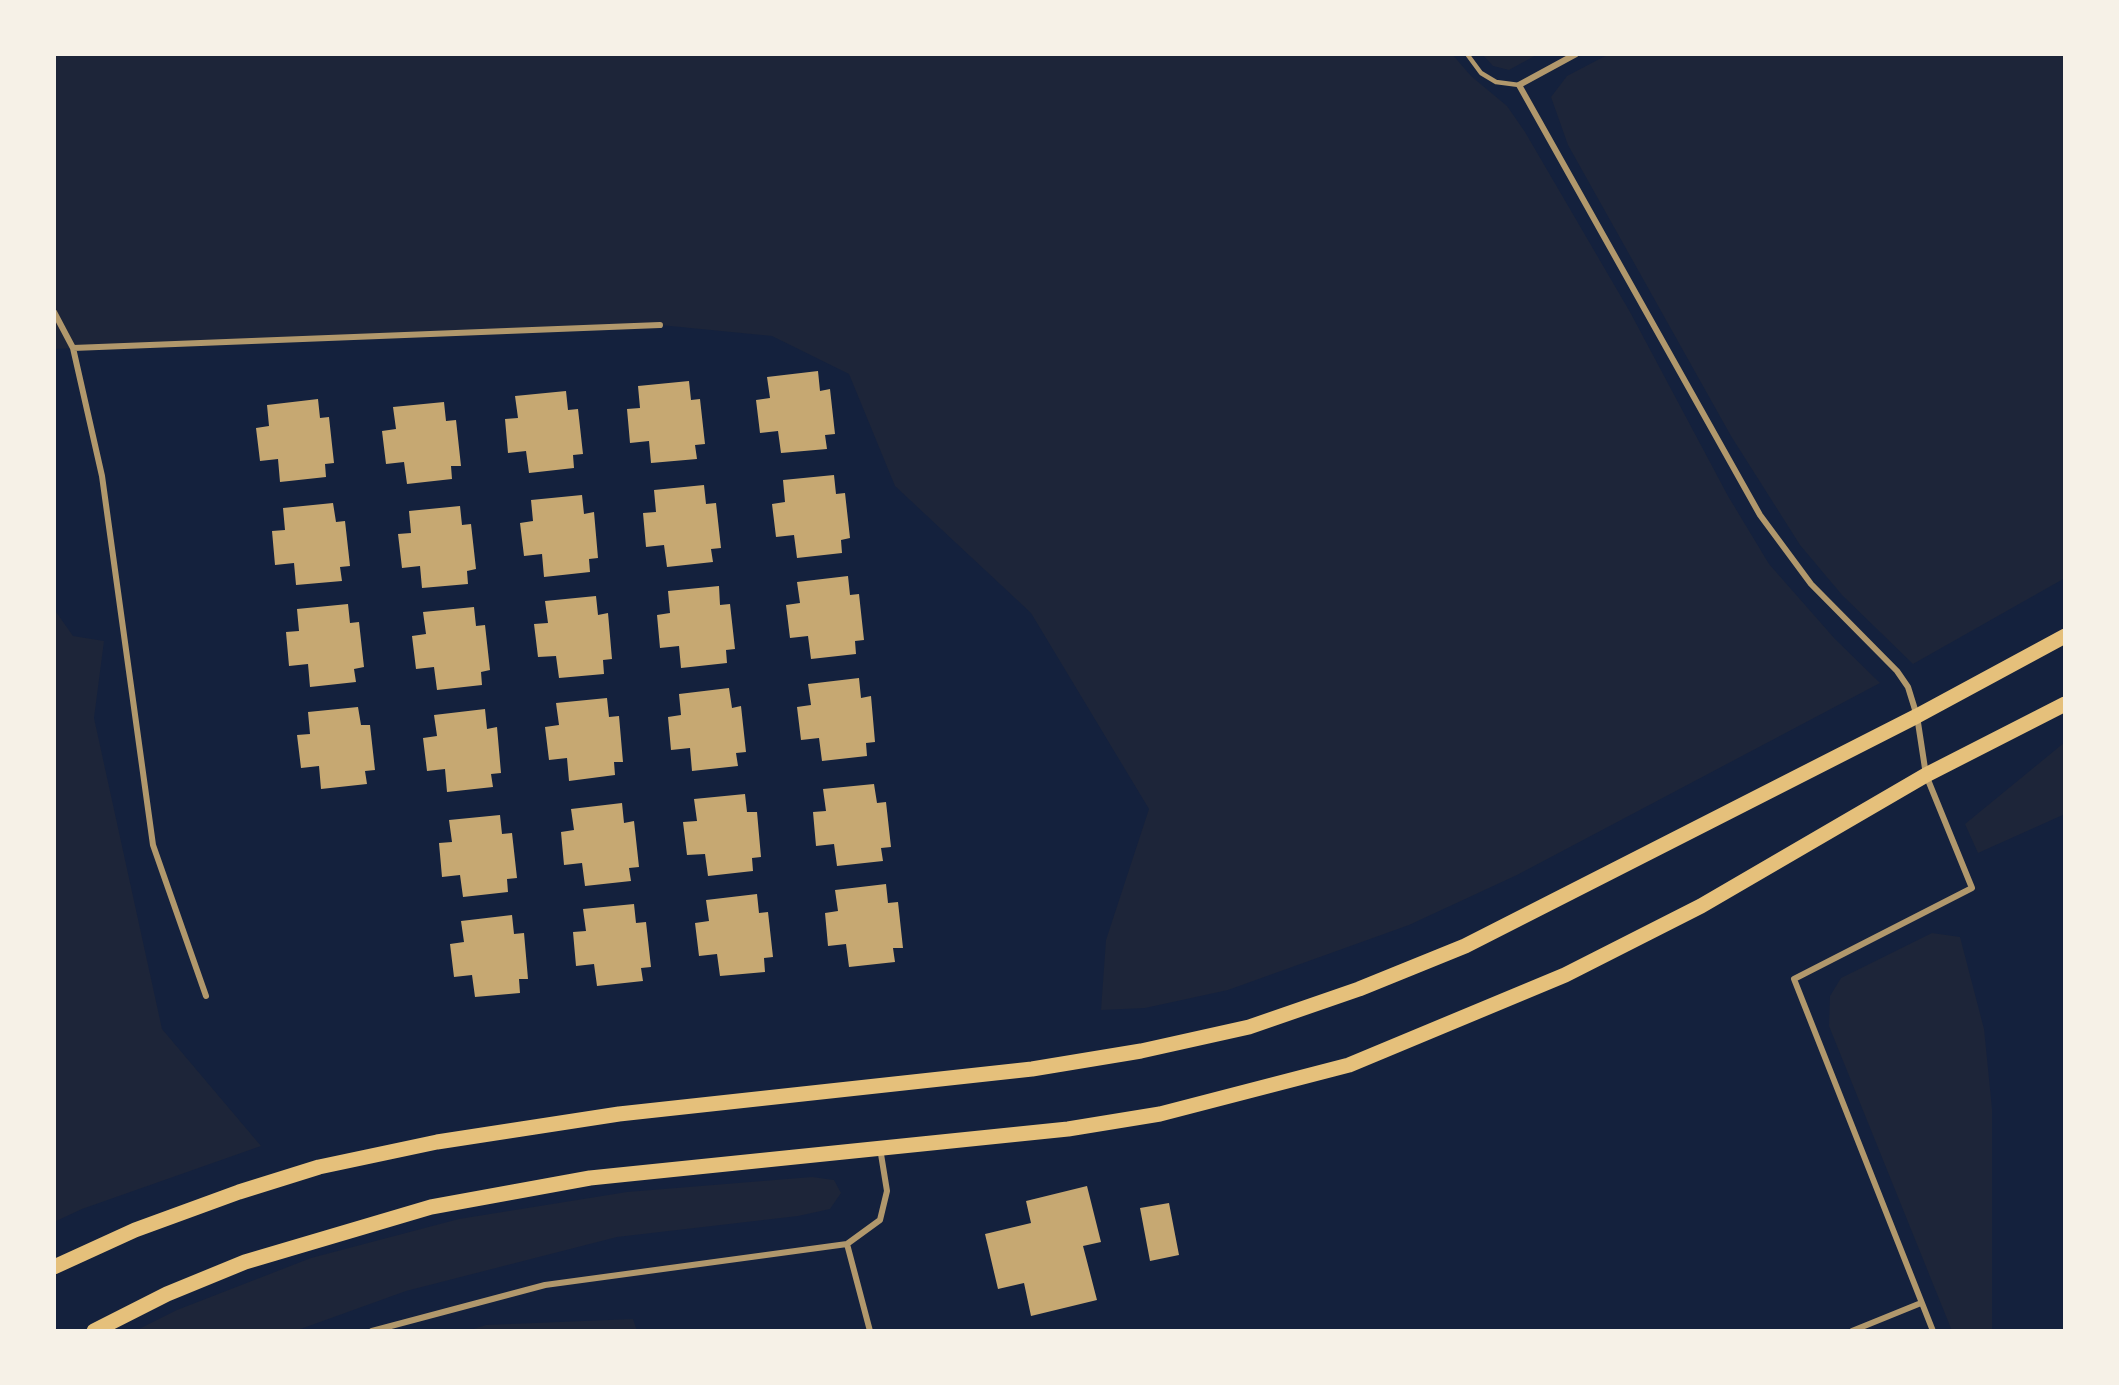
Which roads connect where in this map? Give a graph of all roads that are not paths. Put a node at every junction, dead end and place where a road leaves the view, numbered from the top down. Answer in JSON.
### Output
{"nodes":[{"id":1,"x":1467,"y":54,"type":"edge"},
{"id":2,"x":1576,"y":54,"type":"edge"},
{"id":3,"x":1519,"y":85,"type":"junction"},
{"id":4,"x":54,"y":312,"type":"edge"},
{"id":5,"x":660,"y":325,"type":"dead end"},
{"id":6,"x":73,"y":348,"type":"junction"},
{"id":7,"x":2065,"y":636,"type":"edge"},
{"id":8,"x":2065,"y":704,"type":"edge"},
{"id":9,"x":1917,"y":716,"type":"junction"},
{"id":10,"x":1926,"y":775,"type":"junction"},
{"id":11,"x":206,"y":996,"type":"dead end"},
{"id":12,"x":880,"y":1147,"type":"junction"},
{"id":13,"x":847,"y":1244,"type":"junction"},
{"id":14,"x":54,"y":1267,"type":"edge"},
{"id":15,"x":1921,"y":1303,"type":"junction"},
{"id":16,"x":94,"y":1331,"type":"edge"},
{"id":17,"x":372,"y":1331,"type":"edge"},
{"id":18,"x":870,"y":1331,"type":"edge"},
{"id":19,"x":1852,"y":1331,"type":"edge"},
{"id":20,"x":1933,"y":1331,"type":"edge"}],
"edges":[{"from":1,"to":3,"type":"lane"},
{"from":2,"to":3,"type":"street"},
{"from":3,"to":9,"type":"street"},
{"from":4,"to":6,"type":"street"},
{"from":5,"to":6,"type":"street"},
{"from":6,"to":11,"type":"street"},
{"from":7,"to":9,"type":"main road"},
{"from":8,"to":10,"type":"main road"},
{"from":9,"to":10,"type":"street"},
{"from":9,"to":14,"type":"main road"},
{"from":10,"to":12,"type":"main road"},
{"from":10,"to":15,"type":"street"},
{"from":12,"to":13,"type":"street"},
{"from":12,"to":16,"type":"main road"},
{"from":13,"to":17,"type":"street"},
{"from":13,"to":18,"type":"street"},
{"from":15,"to":19,"type":"street"},
{"from":15,"to":20,"type":"street"}]}
